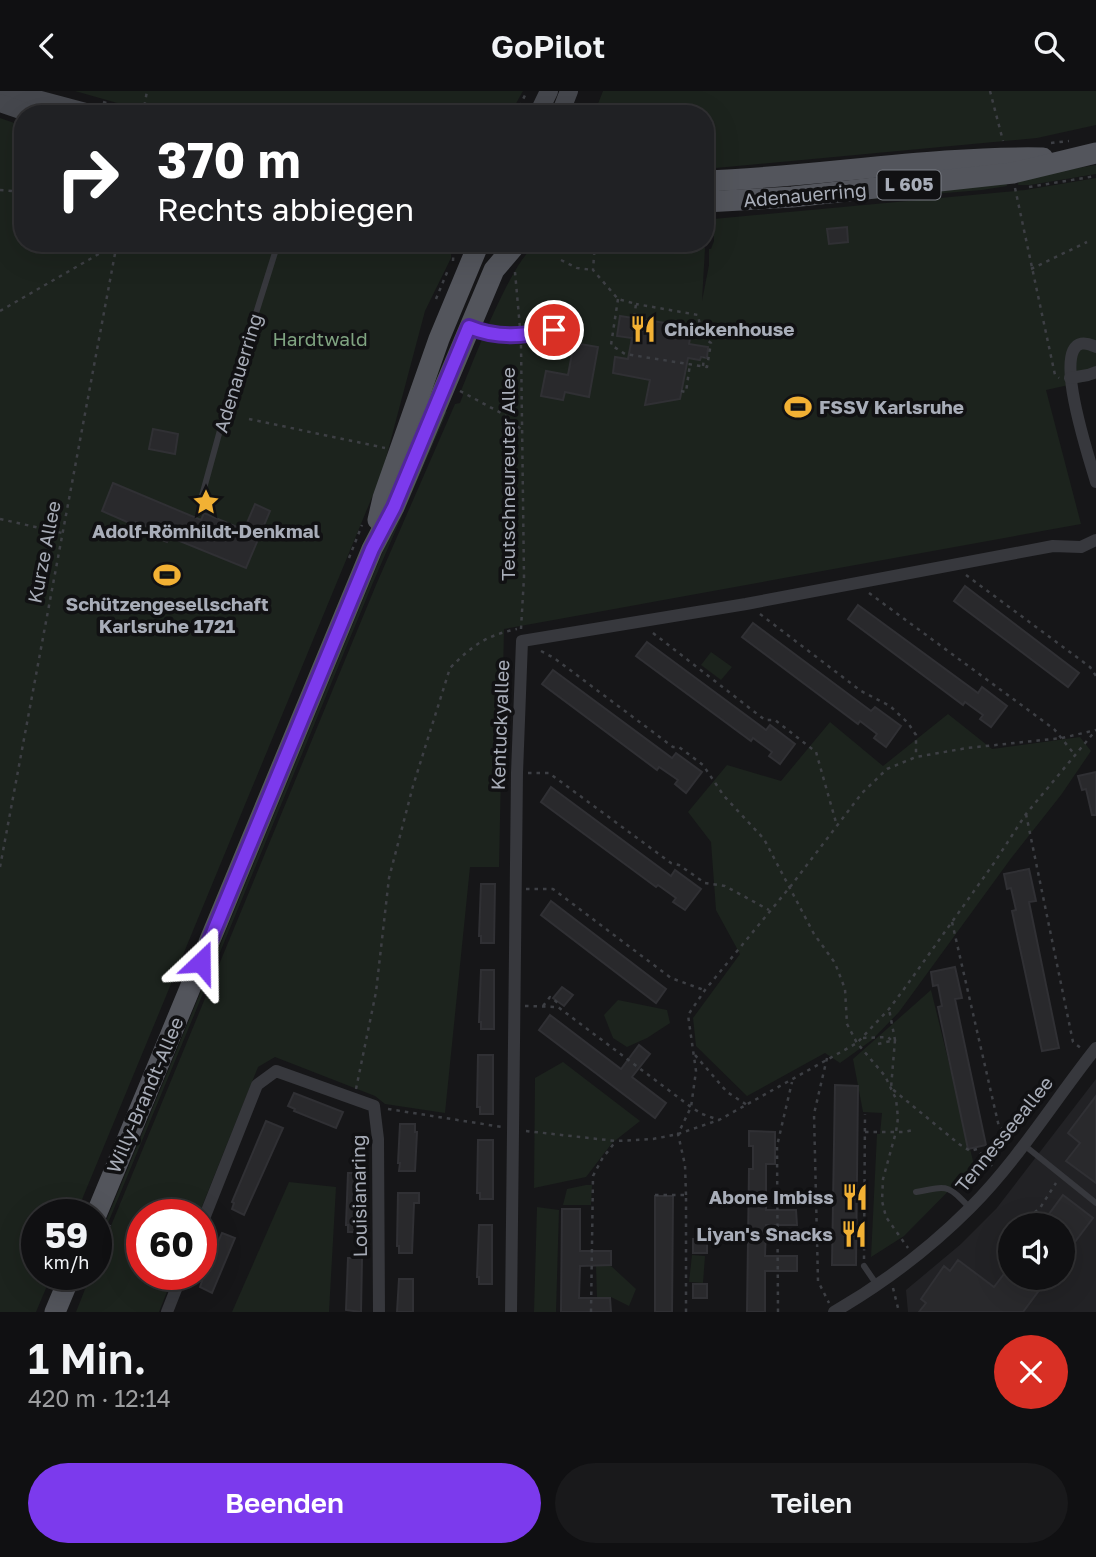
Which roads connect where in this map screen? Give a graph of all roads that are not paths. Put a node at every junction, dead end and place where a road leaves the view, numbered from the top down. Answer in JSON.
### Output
{"nodes":[{"id":1,"x":7,"y":91,"type":"edge"},
{"id":2,"x":84,"y":105,"type":"edge"},
{"id":3,"x":1096,"y":153,"type":"edge"},
{"id":4,"x":1010,"y":165,"type":"junction"},
{"id":5,"x":714,"y":180,"type":"edge"},
{"id":6,"x":714,"y":202,"type":"edge"},
{"id":7,"x":275,"y":252,"type":"edge"},
{"id":8,"x":469,"y":252,"type":"edge"},
{"id":9,"x":475,"y":252,"type":"edge"},
{"id":10,"x":501,"y":252,"type":"edge"},
{"id":11,"x":509,"y":252,"type":"edge"},
{"id":12,"x":470,"y":265,"type":"junction"},
{"id":13,"x":494,"y":270,"type":"junction"},
{"id":14,"x":469,"y":327,"type":"junction"},
{"id":15,"x":554,"y":330,"type":"dead end"},
{"id":16,"x":1096,"y":347,"type":"edge"},
{"id":17,"x":1096,"y":372,"type":"edge"},
{"id":18,"x":1071,"y":384,"type":"junction"},
{"id":19,"x":1096,"y":482,"type":"edge"},
{"id":20,"x":200,"y":503,"type":"dead end"},
{"id":21,"x":1096,"y":540,"type":"edge"},
{"id":22,"x":372,"y":549,"type":"junction"},
{"id":23,"x":1093,"y":1052,"type":"edge"},
{"id":24,"x":1023,"y":1145,"type":"junction"},
{"id":25,"x":916,"y":1192,"type":"dead end"},
{"id":26,"x":103,"y":1199,"type":"edge"},
{"id":27,"x":212,"y":1199,"type":"edge"},
{"id":28,"x":1096,"y":1203,"type":"edge"},
{"id":29,"x":970,"y":1208,"type":"junction"},
{"id":30,"x":864,"y":1266,"type":"road end"},
{"id":31,"x":878,"y":1285,"type":"junction"},
{"id":32,"x":64,"y":1290,"type":"edge"},
{"id":33,"x":176,"y":1290,"type":"edge"},
{"id":34,"x":55,"y":1312,"type":"edge"},
{"id":35,"x":167,"y":1312,"type":"edge"},
{"id":36,"x":379,"y":1312,"type":"edge"},
{"id":37,"x":511,"y":1312,"type":"edge"},
{"id":38,"x":833,"y":1312,"type":"edge"}],
"edges":[{"from":1,"to":2,"type":"main road"},
{"from":3,"to":4,"type":"main road","name":"Adenauerring","number":"L 605"},
{"from":4,"to":5,"type":"main road","name":"Adenauerring","number":"L 605"},
{"from":4,"to":6,"type":"main road","name":"Adenauerring","number":"L 605"},
{"from":7,"to":20,"type":"lane","name":"Adenauerring"},
{"from":8,"to":12,"type":"main road"},
{"from":9,"to":12,"type":"main road","name":"Willy-Brandt-Allee"},
{"from":10,"to":13,"type":"main road","name":"Willy-Brandt-Allee"},
{"from":11,"to":13,"type":"main road"},
{"from":12,"to":22,"type":"main road","name":"Willy-Brandt-Allee"},
{"from":13,"to":14,"type":"main road","name":"Willy-Brandt-Allee"},
{"from":14,"to":15,"type":"lane"},
{"from":14,"to":22,"type":"main road","name":"Willy-Brandt-Allee"},
{"from":16,"to":18,"type":"street"},
{"from":17,"to":18,"type":"street"},
{"from":18,"to":19,"type":"street"},
{"from":21,"to":37,"type":"street","name":"Kentuckyallee"},
{"from":22,"to":26,"type":"main road","name":"Willy-Brandt-Allee"},
{"from":23,"to":24,"type":"street","name":"Tennesseeallee"},
{"from":24,"to":28,"type":"lane"},
{"from":24,"to":29,"type":"street","name":"Tennesseeallee"},
{"from":25,"to":29,"type":"lane"},
{"from":27,"to":36,"type":"street","name":"Louisianaring"},
{"from":29,"to":31,"type":"street","name":"Tennesseeallee"},
{"from":30,"to":31,"type":"lane"},
{"from":31,"to":38,"type":"street","name":"Tennesseeallee"},
{"from":32,"to":34,"type":"main road"},
{"from":33,"to":35,"type":"street"}]}
